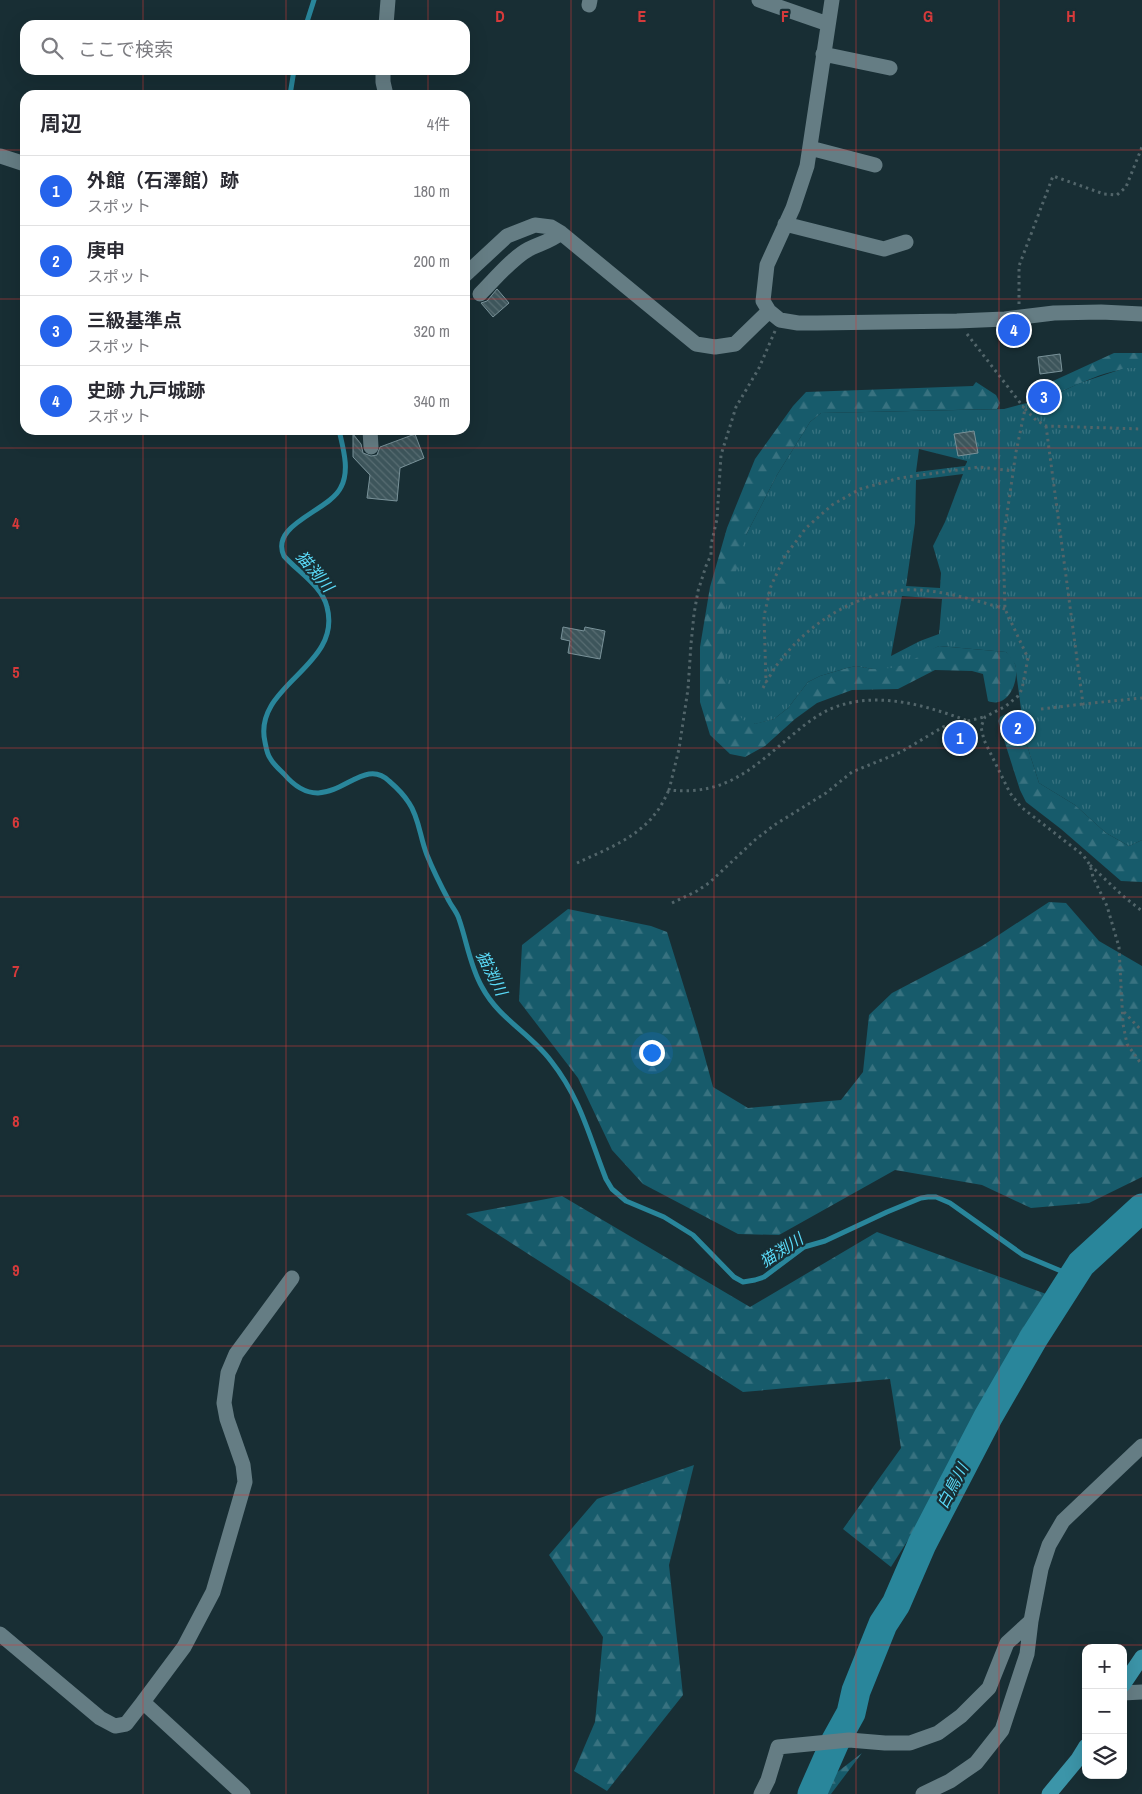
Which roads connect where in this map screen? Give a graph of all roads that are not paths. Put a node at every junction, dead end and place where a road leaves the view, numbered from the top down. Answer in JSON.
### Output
{"nodes":[{"id":1,"x":388,"y":0,"type":"edge"},
{"id":2,"x":759,"y":0,"type":"edge"},
{"id":3,"x":832,"y":0,"type":"edge"},
{"id":4,"x":386,"y":20,"type":"edge"},
{"id":5,"x":828,"y":24,"type":"junction"},
{"id":6,"x":823,"y":54,"type":"junction"},
{"id":7,"x":890,"y":68,"type":"dead end"},
{"id":8,"x":383,"y":75,"type":"edge"},
{"id":9,"x":385,"y":90,"type":"edge"},
{"id":10,"x":810,"y":148,"type":"junction"},
{"id":11,"x":0,"y":156,"type":"edge"},
{"id":12,"x":20,"y":162,"type":"edge"},
{"id":13,"x":875,"y":165,"type":"dead end"},
{"id":14,"x":785,"y":224,"type":"junction"},
{"id":15,"x":561,"y":233,"type":"junction"},
{"id":16,"x":906,"y":242,"type":"dead end"},
{"id":17,"x":470,"y":270,"type":"edge"},
{"id":18,"x":480,"y":294,"type":"dead end"},
{"id":19,"x":1142,"y":314,"type":"edge"},
{"id":20,"x":775,"y":315,"type":"junction"},
{"id":21,"x":371,"y":435,"type":"edge"},
{"id":22,"x":372,"y":447,"type":"dead end"},
{"id":23,"x":292,"y":1278,"type":"dead end"},
{"id":24,"x":1142,"y":1446,"type":"edge"},
{"id":25,"x":1031,"y":1621,"type":"junction"},
{"id":26,"x":0,"y":1634,"type":"edge"},
{"id":27,"x":1142,"y":1656,"type":"edge"},
{"id":28,"x":1127,"y":1679,"type":"edge"},
{"id":29,"x":1142,"y":1692,"type":"edge"},
{"id":30,"x":1127,"y":1693,"type":"edge"},
{"id":31,"x":144,"y":1702,"type":"junction"},
{"id":32,"x":1082,"y":1752,"type":"edge"},
{"id":33,"x":243,"y":1794,"type":"edge"},
{"id":34,"x":762,"y":1794,"type":"edge"},
{"id":35,"x":923,"y":1794,"type":"edge"},
{"id":36,"x":1049,"y":1794,"type":"edge"}],
"edges":[{"from":1,"to":4,"type":"street"},
{"from":2,"to":5,"type":"street"},
{"from":3,"to":5,"type":"street"},
{"from":5,"to":6,"type":"street"},
{"from":6,"to":7,"type":"street"},
{"from":6,"to":10,"type":"street"},
{"from":8,"to":9,"type":"street"},
{"from":10,"to":13,"type":"street"},
{"from":10,"to":14,"type":"street"},
{"from":11,"to":12,"type":"street"},
{"from":14,"to":16,"type":"street"},
{"from":14,"to":20,"type":"street"},
{"from":15,"to":17,"type":"street"},
{"from":15,"to":18,"type":"street"},
{"from":15,"to":20,"type":"street"},
{"from":19,"to":20,"type":"street"},
{"from":21,"to":22,"type":"street"},
{"from":23,"to":31,"type":"street"},
{"from":24,"to":25,"type":"street"},
{"from":25,"to":34,"type":"street"},
{"from":25,"to":35,"type":"street"},
{"from":26,"to":31,"type":"street"},
{"from":27,"to":28,"type":"main road"},
{"from":29,"to":30,"type":"street"},
{"from":31,"to":33,"type":"street"},
{"from":32,"to":36,"type":"main road"}]}
